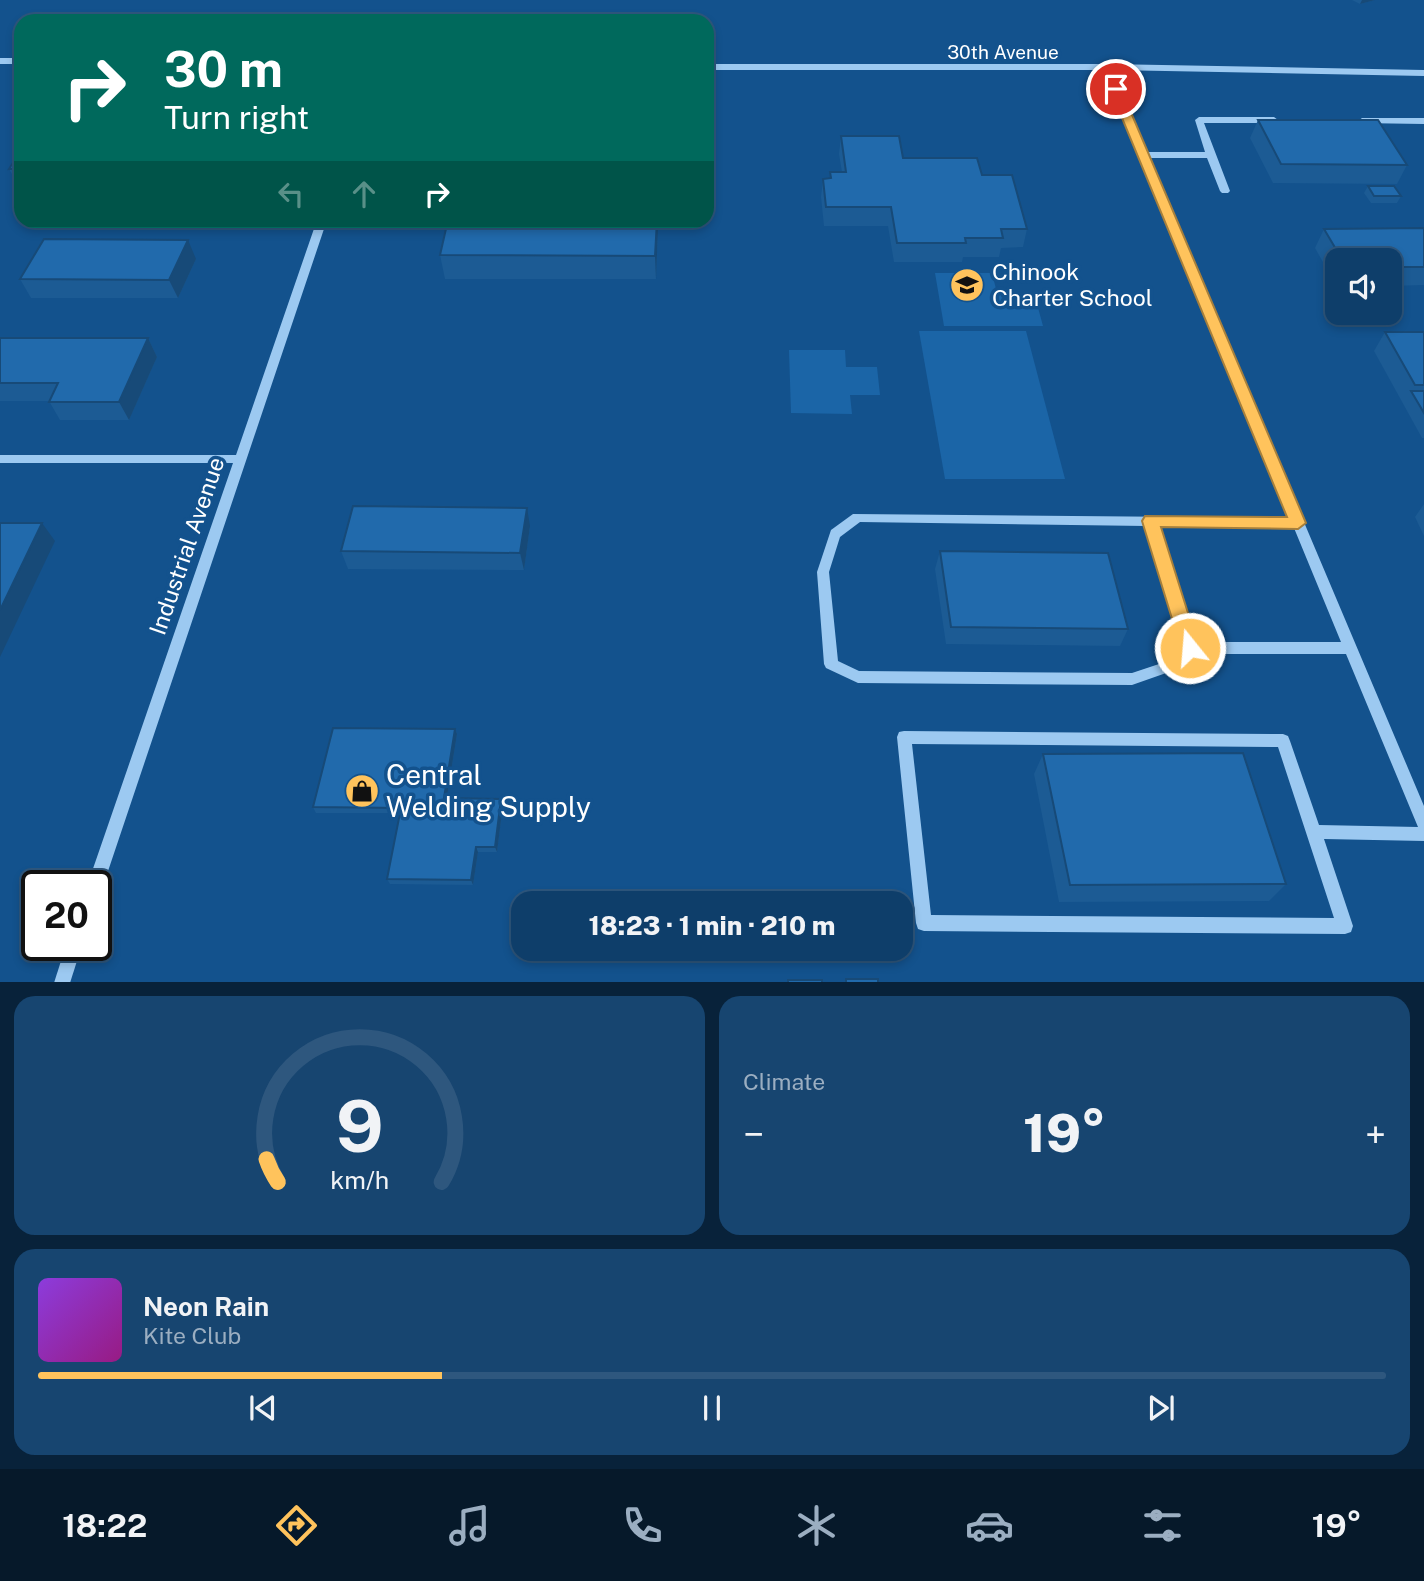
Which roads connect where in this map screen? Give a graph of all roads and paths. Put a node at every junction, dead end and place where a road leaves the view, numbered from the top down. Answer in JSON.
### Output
{"nodes":[{"id":1,"x":714,"y":67,"type":"edge"},
{"id":2,"x":1107,"y":67,"type":"junction"},
{"id":3,"x":1424,"y":73,"type":"edge"},
{"id":4,"x":1279,"y":121,"type":"edge"},
{"id":5,"x":1345,"y":121,"type":"edge"},
{"id":6,"x":1424,"y":121,"type":"edge"},
{"id":7,"x":1143,"y":155,"type":"junction"},
{"id":8,"x":1211,"y":155,"type":"junction"},
{"id":9,"x":1225,"y":191,"type":"dead end"},
{"id":10,"x":319,"y":228,"type":"edge"},
{"id":11,"x":0,"y":459,"type":"edge"},
{"id":12,"x":241,"y":459,"type":"junction"},
{"id":13,"x":1150,"y":521,"type":"junction"},
{"id":14,"x":1298,"y":523,"type":"junction"},
{"id":15,"x":1190,"y":648,"type":"junction"},
{"id":16,"x":1350,"y":648,"type":"junction"},
{"id":17,"x":1424,"y":824,"type":"edge"},
{"id":18,"x":1314,"y":832,"type":"junction"},
{"id":19,"x":1424,"y":834,"type":"edge"},
{"id":20,"x":100,"y":870,"type":"edge"},
{"id":21,"x":69,"y":961,"type":"edge"},
{"id":22,"x":62,"y":982,"type":"edge"}],
"edges":[{"from":1,"to":2,"type":"street","name":"30th Avenue"},
{"from":2,"to":3,"type":"street","name":"30th Avenue"},
{"from":2,"to":7,"type":"street"},
{"from":4,"to":8,"type":"street"},
{"from":5,"to":6,"type":"street"},
{"from":7,"to":8,"type":"street"},
{"from":7,"to":14,"type":"street"},
{"from":8,"to":9,"type":"street"},
{"from":10,"to":12,"type":"street","name":"Industrial Avenue"},
{"from":11,"to":12,"type":"street"},
{"from":12,"to":20,"type":"street","name":"Industrial Avenue"},
{"from":13,"to":14,"type":"street"},
{"from":13,"to":15,"type":"street"},
{"from":13,"to":15,"type":"street"},
{"from":14,"to":16,"type":"street"},
{"from":15,"to":16,"type":"street"},
{"from":16,"to":17,"type":"street"},
{"from":18,"to":18,"type":"street"},
{"from":18,"to":19,"type":"street"},
{"from":21,"to":22,"type":"street"}]}
